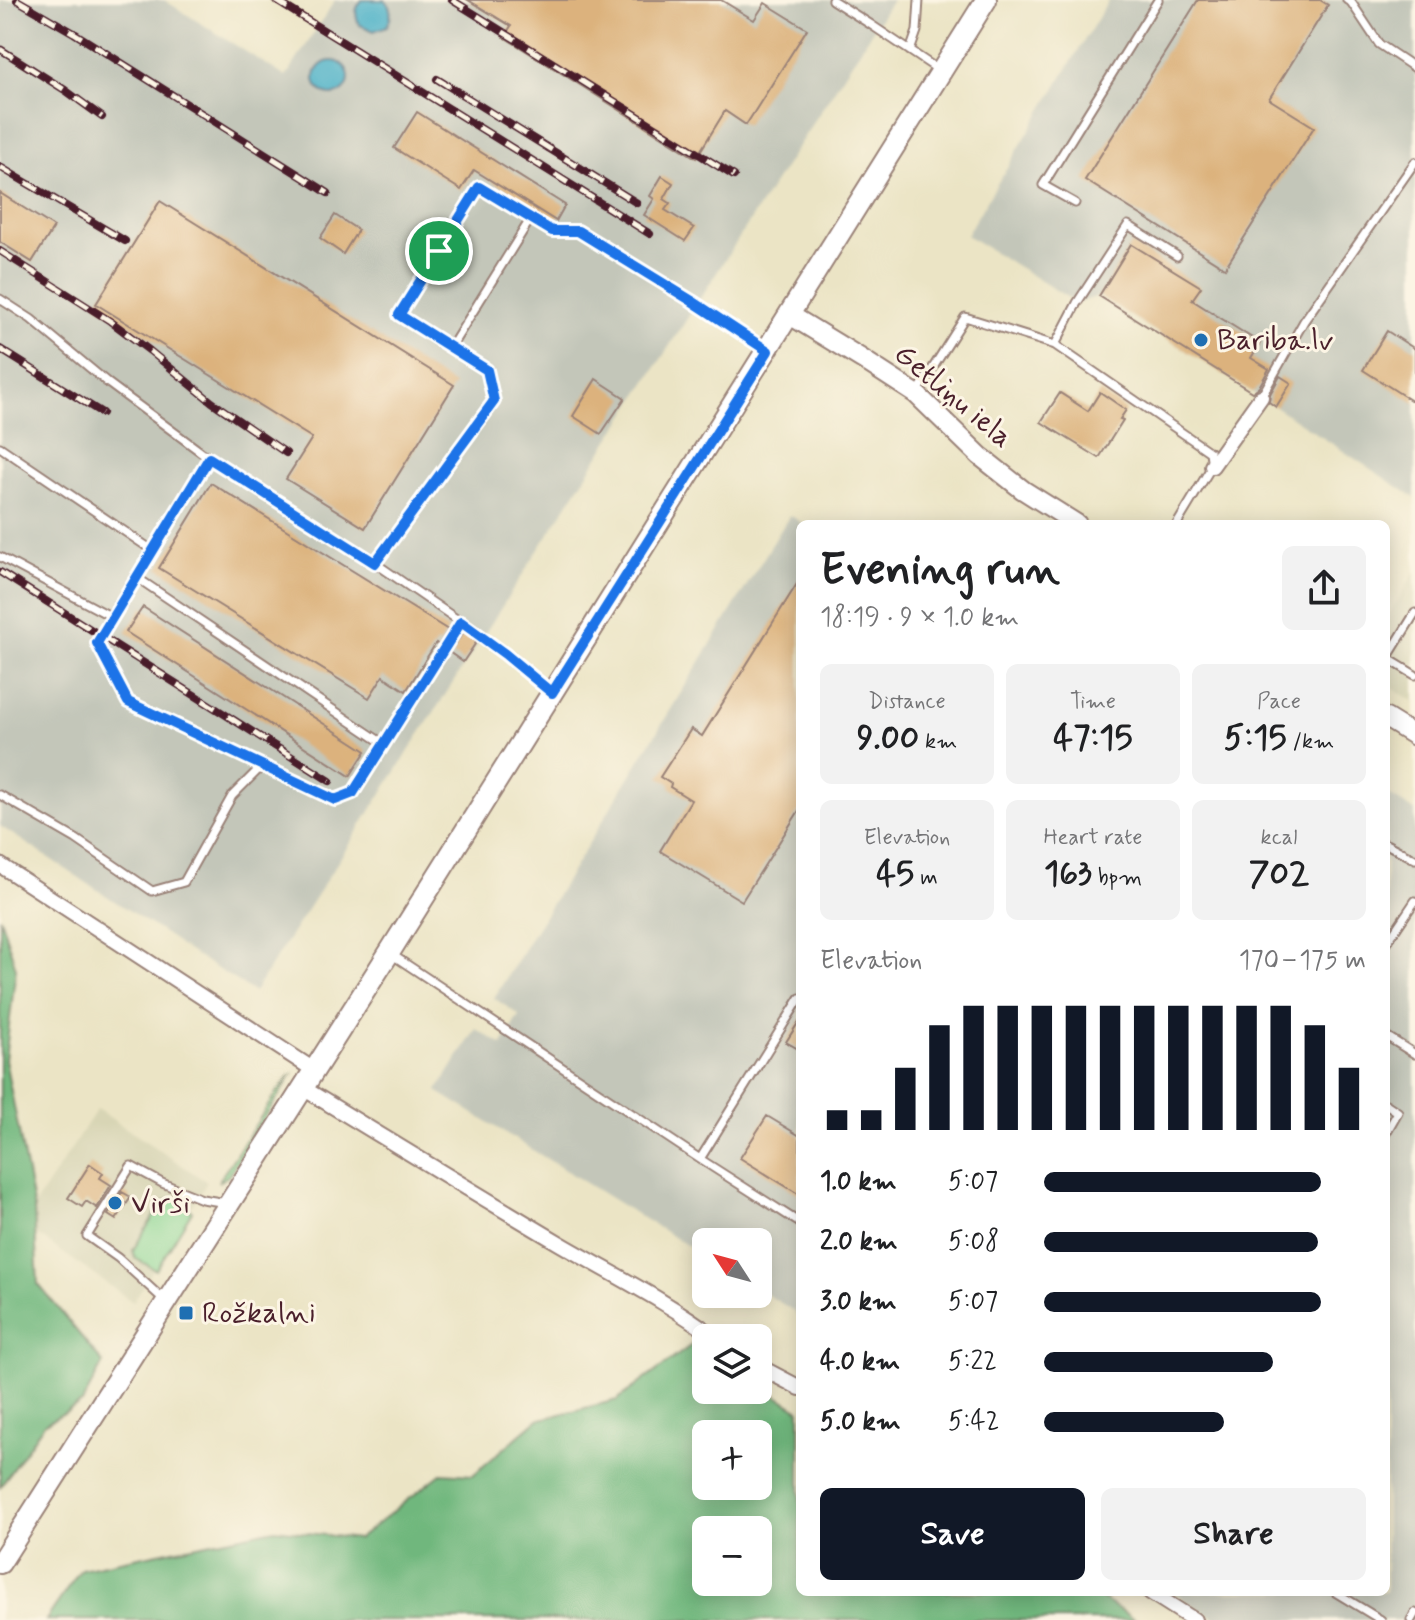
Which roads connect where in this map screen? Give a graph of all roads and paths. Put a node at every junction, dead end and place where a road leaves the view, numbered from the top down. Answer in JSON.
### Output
{"nodes":[{"id":1,"x":832,"y":0,"type":"edge"},
{"id":2,"x":919,"y":0,"type":"edge"},
{"id":3,"x":986,"y":0,"type":"edge"},
{"id":4,"x":1158,"y":0,"type":"edge"},
{"id":5,"x":1347,"y":0,"type":"edge"},
{"id":6,"x":910,"y":51,"type":"junction"},
{"id":7,"x":1415,"y":68,"type":"edge"},
{"id":8,"x":941,"y":72,"type":"junction"},
{"id":9,"x":1415,"y":162,"type":"edge"},
{"id":10,"x":1075,"y":203,"type":"dead end"},
{"id":11,"x":531,"y":218,"type":"junction"},
{"id":12,"x":1177,"y":256,"type":"dead end"},
{"id":13,"x":0,"y":299,"type":"edge"},
{"id":14,"x":790,"y":315,"type":"junction"},
{"id":15,"x":1055,"y":345,"type":"junction"},
{"id":16,"x":451,"y":347,"type":"junction"},
{"id":17,"x":768,"y":351,"type":"junction"},
{"id":18,"x":916,"y":394,"type":"junction"},
{"id":19,"x":1261,"y":397,"type":"joint"},
{"id":20,"x":0,"y":447,"type":"edge"},
{"id":21,"x":209,"y":458,"type":"junction"},
{"id":22,"x":1212,"y":466,"type":"junction"},
{"id":23,"x":1071,"y":520,"type":"edge"},
{"id":24,"x":1179,"y":520,"type":"edge"},
{"id":25,"x":152,"y":550,"type":"junction"},
{"id":26,"x":0,"y":557,"type":"edge"},
{"id":27,"x":375,"y":563,"type":"junction"},
{"id":28,"x":136,"y":577,"type":"junction"},
{"id":29,"x":1415,"y":613,"type":"edge"},
{"id":30,"x":112,"y":617,"type":"junction"},
{"id":31,"x":461,"y":622,"type":"junction"},
{"id":32,"x":1390,"y":653,"type":"edge"},
{"id":33,"x":1390,"y":661,"type":"edge"},
{"id":34,"x":1415,"y":675,"type":"edge"},
{"id":35,"x":552,"y":693,"type":"junction"},
{"id":36,"x":1390,"y":720,"type":"edge"},
{"id":37,"x":1415,"y":736,"type":"edge"},
{"id":38,"x":384,"y":744,"type":"junction"},
{"id":39,"x":262,"y":766,"type":"junction"},
{"id":40,"x":0,"y":795,"type":"edge"},
{"id":41,"x":1390,"y":846,"type":"edge"},
{"id":42,"x":1415,"y":859,"type":"edge"},
{"id":43,"x":0,"y":865,"type":"edge"},
{"id":44,"x":1415,"y":901,"type":"edge"},
{"id":45,"x":1390,"y":938,"type":"edge"},
{"id":46,"x":389,"y":953,"type":"junction"},
{"id":47,"x":796,"y":1004,"type":"edge"},
{"id":48,"x":1390,"y":1038,"type":"edge"},
{"id":49,"x":1415,"y":1054,"type":"edge"},
{"id":50,"x":314,"y":1070,"type":"junction"},
{"id":51,"x":303,"y":1088,"type":"junction"},
{"id":52,"x":1390,"y":1107,"type":"edge"},
{"id":53,"x":1390,"y":1126,"type":"edge"},
{"id":54,"x":700,"y":1159,"type":"junction"},
{"id":55,"x":230,"y":1204,"type":"junction"},
{"id":56,"x":796,"y":1220,"type":"edge"},
{"id":57,"x":167,"y":1302,"type":"junction"},
{"id":58,"x":698,"y":1324,"type":"edge"},
{"id":59,"x":772,"y":1373,"type":"edge"},
{"id":60,"x":796,"y":1386,"type":"edge"},
{"id":61,"x":0,"y":1563,"type":"edge"},
{"id":62,"x":1156,"y":1596,"type":"edge"},
{"id":63,"x":1342,"y":1596,"type":"edge"},
{"id":64,"x":1415,"y":1613,"type":"edge"},
{"id":65,"x":1194,"y":1620,"type":"edge"},
{"id":66,"x":1381,"y":1620,"type":"edge"},
{"id":67,"x":1411,"y":1620,"type":"edge"}],
"edges":[{"from":1,"to":6,"type":"lane"},
{"from":2,"to":6,"type":"lane"},
{"from":3,"to":8,"type":"main road"},
{"from":4,"to":10,"type":"lane"},
{"from":5,"to":7,"type":"lane"},
{"from":6,"to":8,"type":"lane"},
{"from":8,"to":14,"type":"main road"},
{"from":9,"to":19,"type":"lane"},
{"from":11,"to":16,"type":"lane"},
{"from":11,"to":16,"type":"lane"},
{"from":11,"to":17,"type":"lane"},
{"from":12,"to":15,"type":"lane"},
{"from":13,"to":21,"type":"lane"},
{"from":14,"to":17,"type":"main road"},
{"from":14,"to":18,"type":"street","name":"Getliņu iela"},
{"from":15,"to":18,"type":"lane"},
{"from":15,"to":22,"type":"lane"},
{"from":16,"to":27,"type":"lane"},
{"from":17,"to":35,"type":"main road"},
{"from":18,"to":23,"type":"street","name":"Getliņu iela"},
{"from":19,"to":22,"type":"street"},
{"from":20,"to":25,"type":"lane"},
{"from":21,"to":25,"type":"lane"},
{"from":21,"to":27,"type":"lane"},
{"from":22,"to":24,"type":"lane"},
{"from":25,"to":28,"type":"lane"},
{"from":26,"to":30,"type":"lane"},
{"from":27,"to":31,"type":"lane"},
{"from":28,"to":30,"type":"lane"},
{"from":28,"to":38,"type":"lane"},
{"from":29,"to":32,"type":"lane"},
{"from":30,"to":39,"type":"lane"},
{"from":31,"to":35,"type":"lane"},
{"from":31,"to":38,"type":"lane"},
{"from":33,"to":34,"type":"lane"},
{"from":35,"to":46,"type":"main road"},
{"from":36,"to":37,"type":"street"},
{"from":38,"to":39,"type":"lane"},
{"from":39,"to":40,"type":"lane"},
{"from":41,"to":42,"type":"lane"},
{"from":43,"to":50,"type":"street"},
{"from":44,"to":45,"type":"lane"},
{"from":46,"to":50,"type":"main road"},
{"from":46,"to":54,"type":"lane"},
{"from":47,"to":54,"type":"lane"},
{"from":48,"to":49,"type":"lane"},
{"from":50,"to":51,"type":"main road"},
{"from":51,"to":55,"type":"main road"},
{"from":51,"to":58,"type":"street"},
{"from":52,"to":53,"type":"lane"},
{"from":54,"to":56,"type":"lane"},
{"from":55,"to":57,"type":"main road"},
{"from":55,"to":57,"type":"lane"},
{"from":57,"to":61,"type":"main road"},
{"from":59,"to":60,"type":"street"},
{"from":62,"to":65,"type":"street"},
{"from":63,"to":66,"type":"lane"},
{"from":64,"to":67,"type":"lane"}]}
